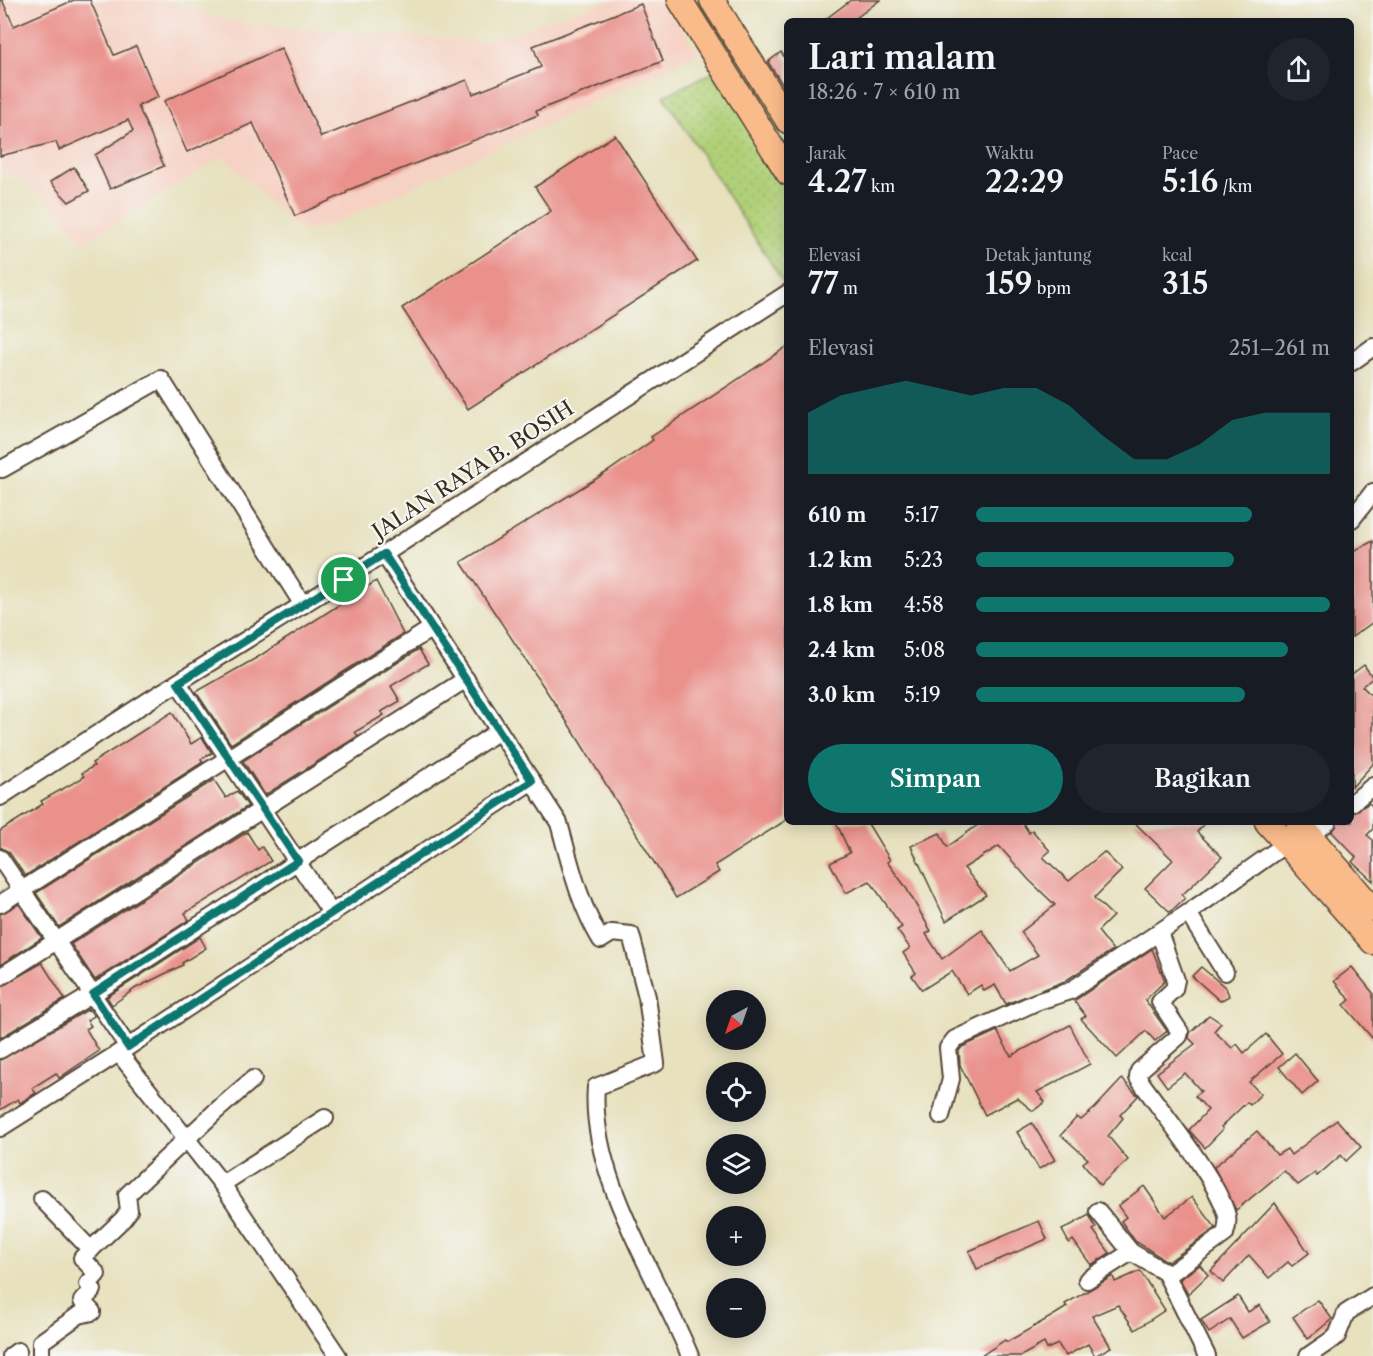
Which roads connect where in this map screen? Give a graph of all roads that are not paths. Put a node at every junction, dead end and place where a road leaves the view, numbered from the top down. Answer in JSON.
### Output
{"nodes":[{"id":1,"x":680,"y":0,"type":"edge"},
{"id":2,"x":712,"y":0,"type":"edge"},
{"id":3,"x":784,"y":115,"type":"edge"},
{"id":4,"x":784,"y":167,"type":"edge"},
{"id":5,"x":784,"y":296,"type":"edge"},
{"id":6,"x":1373,"y":347,"type":"edge"},
{"id":7,"x":1354,"y":361,"type":"edge"},
{"id":8,"x":2,"y":469,"type":"dead end"},
{"id":9,"x":1373,"y":492,"type":"edge"},
{"id":10,"x":1354,"y":516,"type":"edge"},
{"id":11,"x":384,"y":554,"type":"junction"},
{"id":12,"x":303,"y":605,"type":"junction"},
{"id":13,"x":432,"y":628,"type":"junction"},
{"id":14,"x":465,"y":679,"type":"junction"},
{"id":15,"x":178,"y":683,"type":"junction"},
{"id":16,"x":499,"y":731,"type":"junction"},
{"id":17,"x":228,"y":757,"type":"junction"},
{"id":18,"x":532,"y":781,"type":"junction"},
{"id":19,"x":1373,"y":786,"type":"edge"},
{"id":20,"x":0,"y":797,"type":"edge"},
{"id":21,"x":1354,"y":802,"type":"edge"},
{"id":22,"x":261,"y":807,"type":"junction"},
{"id":23,"x":1280,"y":825,"type":"edge"},
{"id":24,"x":1306,"y":831,"type":"edge"},
{"id":25,"x":0,"y":858,"type":"edge"},
{"id":26,"x":298,"y":861,"type":"junction"},
{"id":27,"x":1336,"y":884,"type":"junction"},
{"id":28,"x":22,"y":890,"type":"junction"},
{"id":29,"x":0,"y":904,"type":"edge"},
{"id":30,"x":1373,"y":909,"type":"edge"},
{"id":31,"x":1188,"y":913,"type":"junction"},
{"id":32,"x":332,"y":914,"type":"junction"},
{"id":33,"x":1159,"y":932,"type":"junction"},
{"id":34,"x":57,"y":942,"type":"junction"},
{"id":35,"x":1373,"y":942,"type":"edge"},
{"id":36,"x":1225,"y":972,"type":"dead end"},
{"id":37,"x":0,"y":976,"type":"edge"},
{"id":38,"x":93,"y":994,"type":"junction"},
{"id":39,"x":0,"y":1050,"type":"edge"},
{"id":40,"x":123,"y":1050,"type":"junction"},
{"id":41,"x":253,"y":1080,"type":"dead end"},
{"id":42,"x":941,"y":1116,"type":"dead end"},
{"id":43,"x":325,"y":1118,"type":"dead end"},
{"id":44,"x":0,"y":1128,"type":"edge"},
{"id":45,"x":188,"y":1137,"type":"junction"},
{"id":46,"x":222,"y":1184,"type":"junction"},
{"id":47,"x":42,"y":1199,"type":"dead end"},
{"id":48,"x":1098,"y":1211,"type":"dead end"},
{"id":49,"x":91,"y":1250,"type":"junction"},
{"id":50,"x":1131,"y":1252,"type":"junction"},
{"id":51,"x":1168,"y":1274,"type":"junction"},
{"id":52,"x":1087,"y":1280,"type":"dead end"},
{"id":53,"x":1373,"y":1296,"type":"edge"},
{"id":54,"x":41,"y":1356,"type":"edge"},
{"id":55,"x":338,"y":1356,"type":"edge"},
{"id":56,"x":690,"y":1356,"type":"edge"},
{"id":57,"x":1207,"y":1356,"type":"edge"},
{"id":58,"x":1308,"y":1356,"type":"edge"}],
"edges":[{"from":1,"to":4,"type":"highway"},
{"from":2,"to":3,"type":"highway"},
{"from":5,"to":11,"type":"street","name":"JALAN RAYA B. BOSIH"},
{"from":6,"to":7,"type":"street"},
{"from":8,"to":12,"type":"street"},
{"from":9,"to":10,"type":"street"},
{"from":11,"to":12,"type":"street","name":"JALAN RAYA B. BOSIH"},
{"from":11,"to":13,"type":"street"},
{"from":12,"to":15,"type":"street","name":"JALAN RAYA B. BOSIH"},
{"from":13,"to":14,"type":"street"},
{"from":13,"to":17,"type":"street"},
{"from":14,"to":16,"type":"street"},
{"from":14,"to":22,"type":"street"},
{"from":15,"to":17,"type":"street"},
{"from":15,"to":20,"type":"street","name":"JALAN RAYA B. BOSIH"},
{"from":16,"to":18,"type":"street"},
{"from":16,"to":26,"type":"street"},
{"from":17,"to":22,"type":"street"},
{"from":17,"to":28,"type":"street"},
{"from":18,"to":32,"type":"street"},
{"from":18,"to":56,"type":"street"},
{"from":19,"to":21,"type":"street"},
{"from":22,"to":26,"type":"street"},
{"from":22,"to":34,"type":"street"},
{"from":23,"to":24,"type":"highway"},
{"from":24,"to":27,"type":"highway"},
{"from":24,"to":31,"type":"street"},
{"from":25,"to":28,"type":"street"},
{"from":26,"to":32,"type":"street"},
{"from":26,"to":38,"type":"street"},
{"from":27,"to":30,"type":"highway"},
{"from":27,"to":35,"type":"highway"},
{"from":28,"to":29,"type":"street"},
{"from":28,"to":34,"type":"street"},
{"from":31,"to":33,"type":"street"},
{"from":31,"to":36,"type":"street"},
{"from":32,"to":40,"type":"street"},
{"from":33,"to":42,"type":"street"},
{"from":33,"to":51,"type":"street"},
{"from":34,"to":37,"type":"street"},
{"from":34,"to":38,"type":"street"},
{"from":38,"to":39,"type":"street"},
{"from":38,"to":40,"type":"street"},
{"from":40,"to":44,"type":"street"},
{"from":40,"to":45,"type":"street"},
{"from":41,"to":45,"type":"street"},
{"from":43,"to":46,"type":"street"},
{"from":45,"to":46,"type":"street"},
{"from":45,"to":49,"type":"street"},
{"from":46,"to":55,"type":"street"},
{"from":47,"to":49,"type":"street"},
{"from":48,"to":50,"type":"street"},
{"from":49,"to":54,"type":"street"},
{"from":50,"to":51,"type":"street"},
{"from":50,"to":52,"type":"street"},
{"from":51,"to":57,"type":"street"},
{"from":53,"to":58,"type":"street"}]}
